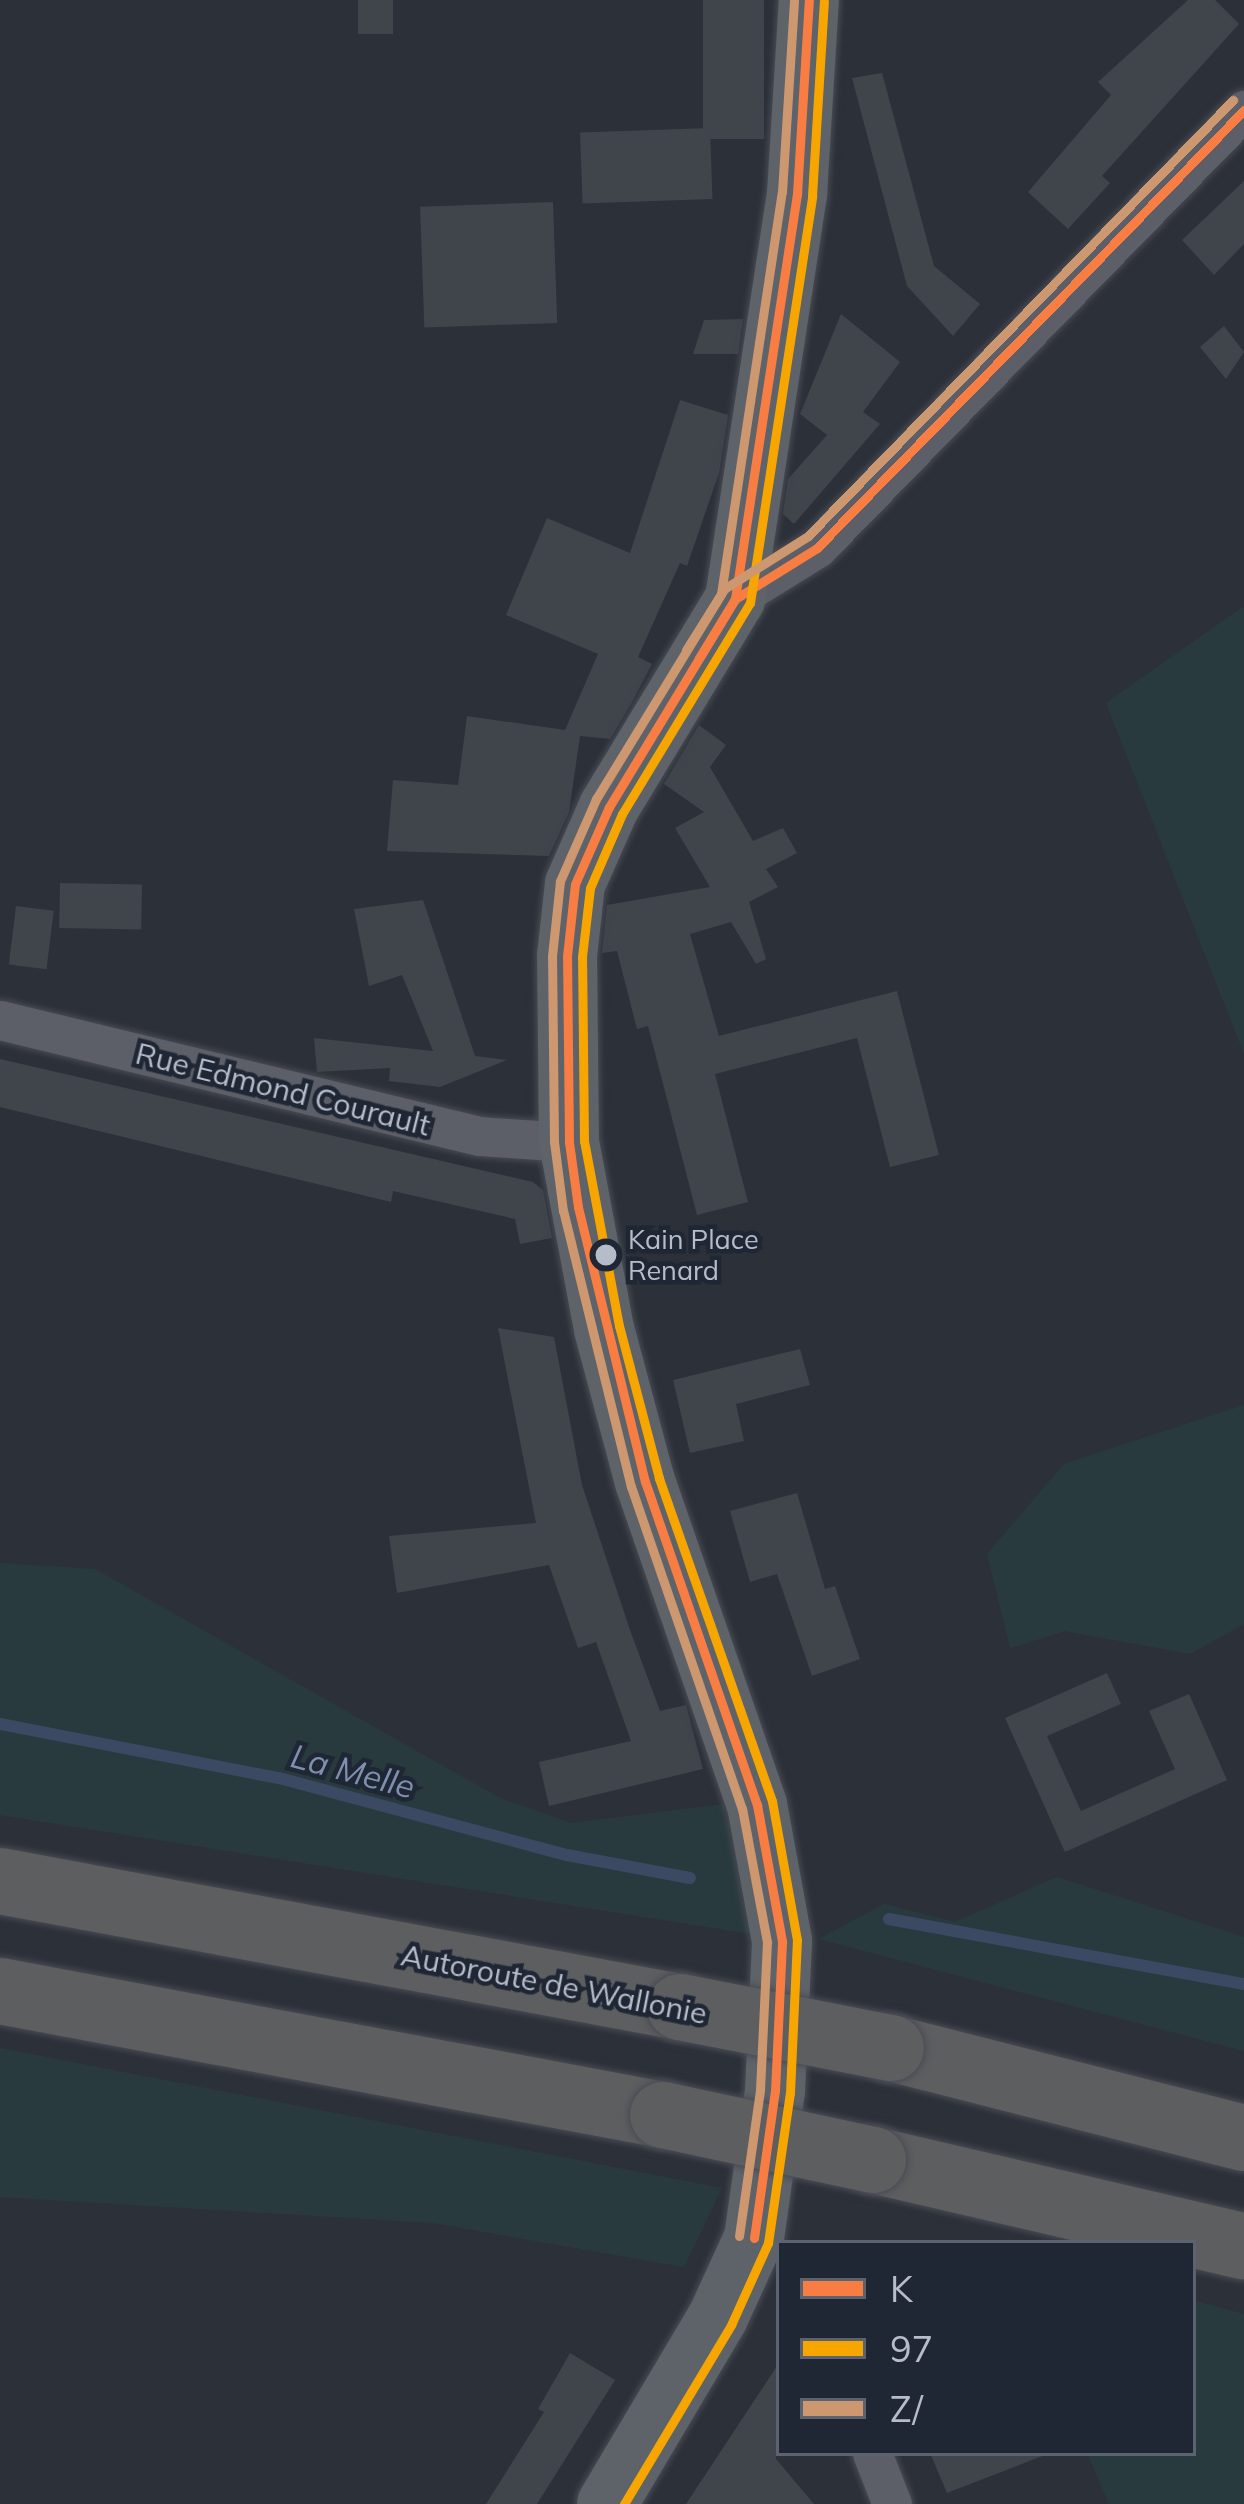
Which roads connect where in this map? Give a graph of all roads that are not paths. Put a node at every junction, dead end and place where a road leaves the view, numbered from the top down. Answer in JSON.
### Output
{"nodes":[{"id":1,"x":809,"y":0,"type":"edge"},
{"id":2,"x":1244,"y":110,"type":"edge"},
{"id":3,"x":735,"y":598,"type":"junction"},
{"id":4,"x":0,"y":1020,"type":"edge"},
{"id":5,"x":569,"y":1142,"type":"junction"},
{"id":6,"x":0,"y":1881,"type":"edge"},
{"id":7,"x":0,"y":1991,"type":"edge"},
{"id":8,"x":1244,"y":2138,"type":"edge"},
{"id":9,"x":1244,"y":2246,"type":"edge"},
{"id":10,"x":767,"y":2255,"type":"edge"},
{"id":11,"x":873,"y":2456,"type":"edge"},
{"id":12,"x":607,"y":2504,"type":"edge"},
{"id":13,"x":892,"y":2504,"type":"edge"}],
"edges":[{"from":1,"to":3,"type":"main road"},
{"from":2,"to":3,"type":"street"},
{"from":3,"to":5,"type":"main road"},
{"from":4,"to":5,"type":"street","name":"Rue Edmond Courault"},
{"from":5,"to":10,"type":"main road"},
{"from":6,"to":8,"type":"highway","name":"Autoroute de Wallonie","bridge":true},
{"from":7,"to":9,"type":"highway","bridge":true},
{"from":10,"to":12,"type":"main road"},
{"from":11,"to":13,"type":"street"}]}
